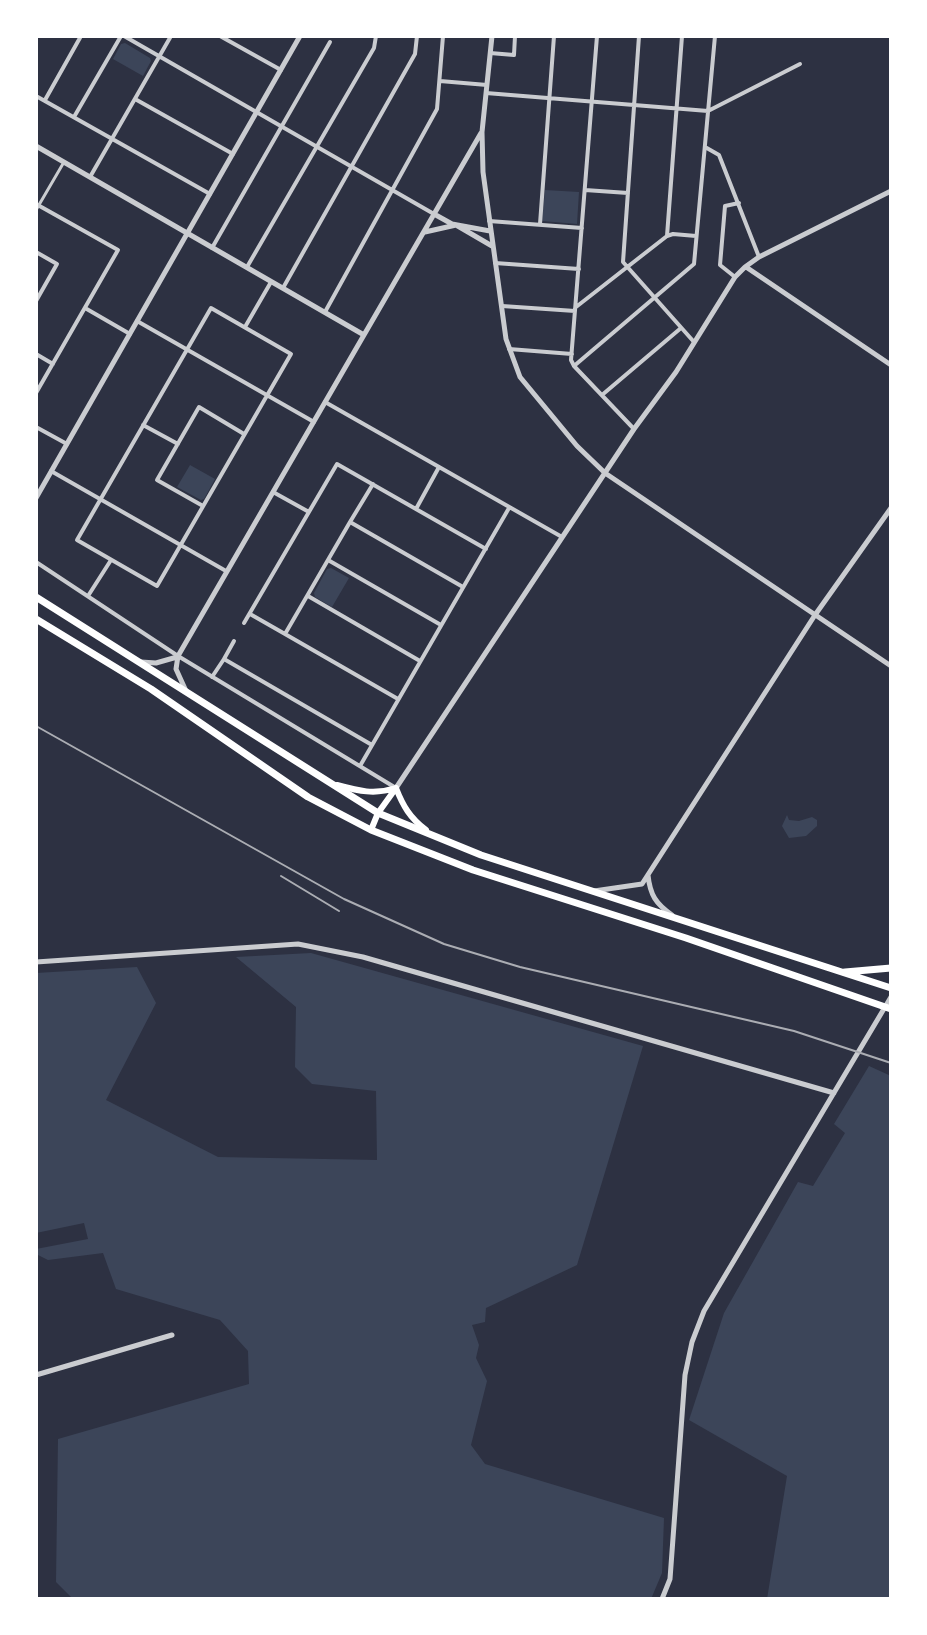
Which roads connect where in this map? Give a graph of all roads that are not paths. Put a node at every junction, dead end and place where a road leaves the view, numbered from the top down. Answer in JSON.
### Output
{"nodes":[{"id":1,"x":81,"y":36,"type":"edge"},
{"id":2,"x":122,"y":36,"type":"edge"},
{"id":3,"x":171,"y":36,"type":"edge"},
{"id":4,"x":220,"y":36,"type":"edge"},
{"id":5,"x":300,"y":36,"type":"edge"},
{"id":6,"x":376,"y":36,"type":"edge"},
{"id":7,"x":417,"y":36,"type":"edge"},
{"id":8,"x":443,"y":36,"type":"edge"},
{"id":9,"x":492,"y":36,"type":"edge"},
{"id":10,"x":515,"y":36,"type":"edge"},
{"id":11,"x":554,"y":36,"type":"edge"},
{"id":12,"x":597,"y":36,"type":"edge"},
{"id":13,"x":639,"y":36,"type":"edge"},
{"id":14,"x":682,"y":36,"type":"edge"},
{"id":15,"x":715,"y":36,"type":"edge"},
{"id":16,"x":330,"y":42,"type":"dead end"},
{"id":17,"x":490,"y":53,"type":"junction"},
{"id":18,"x":160,"y":57,"type":"junction"},
{"id":19,"x":800,"y":64,"type":"dead end"},
{"id":20,"x":281,"y":70,"type":"junction"},
{"id":21,"x":440,"y":81,"type":"junction"},
{"id":22,"x":487,"y":85,"type":"junction"},
{"id":23,"x":486,"y":93,"type":"junction"},
{"id":24,"x":36,"y":96,"type":"edge"},
{"id":25,"x":550,"y":98,"type":"junction"},
{"id":26,"x":135,"y":99,"type":"junction"},
{"id":27,"x":44,"y":100,"type":"junction"},
{"id":28,"x":592,"y":101,"type":"junction"},
{"id":29,"x":634,"y":105,"type":"junction"},
{"id":30,"x":677,"y":108,"type":"junction"},
{"id":31,"x":708,"y":111,"type":"junction"},
{"id":32,"x":257,"y":112,"type":"junction"},
{"id":33,"x":74,"y":117,"type":"junction"},
{"id":34,"x":281,"y":126,"type":"junction"},
{"id":35,"x":482,"y":132,"type":"junction"},
{"id":36,"x":112,"y":139,"type":"junction"},
{"id":37,"x":36,"y":146,"type":"edge"},
{"id":38,"x":317,"y":147,"type":"junction"},
{"id":39,"x":705,"y":147,"type":"junction"},
{"id":40,"x":233,"y":154,"type":"junction"},
{"id":41,"x":64,"y":162,"type":"junction"},
{"id":42,"x":352,"y":167,"type":"junction"},
{"id":43,"x":90,"y":177,"type":"junction"},
{"id":44,"x":392,"y":190,"type":"junction"},
{"id":45,"x":585,"y":190,"type":"junction"},
{"id":46,"x":891,"y":191,"type":"edge"},
{"id":47,"x":628,"y":193,"type":"junction"},
{"id":48,"x":210,"y":194,"type":"junction"},
{"id":49,"x":739,"y":203,"type":"junction"},
{"id":50,"x":37,"y":207,"type":"edge"},
{"id":51,"x":434,"y":214,"type":"junction"},
{"id":52,"x":489,"y":221,"type":"junction"},
{"id":53,"x":540,"y":224,"type":"junction"},
{"id":54,"x":456,"y":225,"type":"junction"},
{"id":55,"x":582,"y":228,"type":"junction"},
{"id":56,"x":490,"y":231,"type":"junction"},
{"id":57,"x":424,"y":232,"type":"junction"},
{"id":58,"x":187,"y":233,"type":"junction"},
{"id":59,"x":667,"y":236,"type":"junction"},
{"id":60,"x":696,"y":236,"type":"junction"},
{"id":61,"x":492,"y":246,"type":"junction"},
{"id":62,"x":212,"y":248,"type":"junction"},
{"id":63,"x":36,"y":252,"type":"edge"},
{"id":64,"x":759,"y":257,"type":"junction"},
{"id":65,"x":495,"y":263,"type":"junction"},
{"id":66,"x":627,"y":267,"type":"junction"},
{"id":67,"x":745,"y":267,"type":"junction"},
{"id":68,"x":247,"y":268,"type":"junction"},
{"id":69,"x":579,"y":269,"type":"junction"},
{"id":70,"x":735,"y":277,"type":"junction"},
{"id":71,"x":271,"y":282,"type":"junction"},
{"id":72,"x":283,"y":288,"type":"junction"},
{"id":73,"x":654,"y":298,"type":"junction"},
{"id":74,"x":36,"y":301,"type":"edge"},
{"id":75,"x":501,"y":306,"type":"junction"},
{"id":76,"x":85,"y":308,"type":"junction"},
{"id":77,"x":575,"y":309,"type":"junction"},
{"id":78,"x":325,"y":312,"type":"junction"},
{"id":79,"x":137,"y":321,"type":"junction"},
{"id":80,"x":245,"y":327,"type":"junction"},
{"id":81,"x":681,"y":328,"type":"junction"},
{"id":82,"x":130,"y":334,"type":"junction"},
{"id":83,"x":364,"y":335,"type":"junction"},
{"id":84,"x":695,"y":343,"type":"junction"},
{"id":85,"x":187,"y":349,"type":"junction"},
{"id":86,"x":509,"y":349,"type":"junction"},
{"id":87,"x":36,"y":354,"type":"edge"},
{"id":88,"x":572,"y":354,"type":"junction"},
{"id":89,"x":53,"y":364,"type":"junction"},
{"id":90,"x":891,"y":365,"type":"edge"},
{"id":91,"x":574,"y":366,"type":"junction"},
{"id":92,"x":36,"y":393,"type":"edge"},
{"id":93,"x":267,"y":395,"type":"junction"},
{"id":94,"x":602,"y":395,"type":"junction"},
{"id":95,"x":325,"y":402,"type":"junction"},
{"id":96,"x":314,"y":422,"type":"junction"},
{"id":97,"x":143,"y":425,"type":"junction"},
{"id":98,"x":36,"y":427,"type":"edge"},
{"id":99,"x":634,"y":429,"type":"junction"},
{"id":100,"x":245,"y":434,"type":"junction"},
{"id":101,"x":67,"y":444,"type":"junction"},
{"id":102,"x":178,"y":444,"type":"junction"},
{"id":103,"x":439,"y":467,"type":"junction"},
{"id":104,"x":51,"y":471,"type":"junction"},
{"id":105,"x":605,"y":473,"type":"junction"},
{"id":106,"x":373,"y":484,"type":"junction"},
{"id":107,"x":273,"y":492,"type":"junction"},
{"id":108,"x":36,"y":498,"type":"edge"},
{"id":109,"x":100,"y":499,"type":"junction"},
{"id":110,"x":203,"y":506,"type":"junction"},
{"id":111,"x":509,"y":508,"type":"junction"},
{"id":112,"x":891,"y":508,"type":"edge"},
{"id":113,"x":416,"y":509,"type":"junction"},
{"id":114,"x":309,"y":512,"type":"junction"},
{"id":115,"x":350,"y":522,"type":"junction"},
{"id":116,"x":562,"y":537,"type":"junction"},
{"id":117,"x":181,"y":545,"type":"junction"},
{"id":118,"x":486,"y":549,"type":"junction"},
{"id":119,"x":111,"y":560,"type":"junction"},
{"id":120,"x":328,"y":560,"type":"junction"},
{"id":121,"x":36,"y":562,"type":"edge"},
{"id":122,"x":227,"y":572,"type":"junction"},
{"id":123,"x":463,"y":587,"type":"junction"},
{"id":124,"x":88,"y":596,"type":"junction"},
{"id":125,"x":308,"y":596,"type":"junction"},
{"id":126,"x":36,"y":597,"type":"edge"},
{"id":127,"x":250,"y":614,"type":"junction"},
{"id":128,"x":815,"y":615,"type":"junction"},
{"id":129,"x":36,"y":619,"type":"edge"},
{"id":130,"x":244,"y":623,"type":"dead end"},
{"id":131,"x":441,"y":625,"type":"junction"},
{"id":132,"x":285,"y":634,"type":"junction"},
{"id":133,"x":234,"y":641,"type":"dead end"},
{"id":134,"x":178,"y":656,"type":"junction"},
{"id":135,"x":224,"y":659,"type":"junction"},
{"id":136,"x":420,"y":661,"type":"junction"},
{"id":137,"x":141,"y":662,"type":"junction"},
{"id":138,"x":891,"y":666,"type":"edge"},
{"id":139,"x":212,"y":677,"type":"junction"},
{"id":140,"x":186,"y":691,"type":"junction"},
{"id":141,"x":398,"y":699,"type":"junction"},
{"id":142,"x":372,"y":745,"type":"junction"},
{"id":143,"x":360,"y":766,"type":"junction"},
{"id":144,"x":330,"y":783,"type":"junction"},
{"id":145,"x":396,"y":788,"type":"junction"},
{"id":146,"x":378,"y":813,"type":"junction"},
{"id":147,"x":371,"y":830,"type":"junction"},
{"id":148,"x":433,"y":835,"type":"junction"},
{"id":149,"x":648,"y":874,"type":"junction"},
{"id":150,"x":594,"y":891,"type":"junction"},
{"id":151,"x":675,"y":917,"type":"junction"},
{"id":152,"x":36,"y":962,"type":"edge"},
{"id":153,"x":891,"y":968,"type":"edge"},
{"id":154,"x":840,"y":972,"type":"junction"},
{"id":155,"x":891,"y":988,"type":"edge"},
{"id":156,"x":891,"y":997,"type":"edge"},
{"id":157,"x":888,"y":1008,"type":"edge"},
{"id":158,"x":834,"y":1093,"type":"junction"},
{"id":159,"x":172,"y":1335,"type":"dead end"},
{"id":160,"x":36,"y":1375,"type":"edge"},
{"id":161,"x":662,"y":1599,"type":"edge"}],
"edges":[{"from":1,"to":27,"type":"street"},
{"from":2,"to":18,"type":"street"},
{"from":2,"to":33,"type":"street"},
{"from":3,"to":18,"type":"street"},
{"from":4,"to":20,"type":"street"},
{"from":5,"to":20,"type":"street"},
{"from":6,"to":38,"type":"street"},
{"from":7,"to":42,"type":"street"},
{"from":8,"to":21,"type":"street"},
{"from":9,"to":17,"type":"street"},
{"from":10,"to":17,"type":"street"},
{"from":11,"to":25,"type":"street"},
{"from":12,"to":28,"type":"street"},
{"from":13,"to":29,"type":"street"},
{"from":14,"to":30,"type":"street"},
{"from":15,"to":31,"type":"street"},
{"from":16,"to":34,"type":"street"},
{"from":17,"to":22,"type":"street"},
{"from":18,"to":26,"type":"street"},
{"from":18,"to":32,"type":"street"},
{"from":19,"to":31,"type":"street"},
{"from":20,"to":32,"type":"street"},
{"from":21,"to":22,"type":"street"},
{"from":21,"to":44,"type":"street"},
{"from":22,"to":23,"type":"street"},
{"from":23,"to":25,"type":"street"},
{"from":23,"to":35,"type":"street"},
{"from":24,"to":27,"type":"street"},
{"from":25,"to":28,"type":"street"},
{"from":25,"to":53,"type":"street"},
{"from":26,"to":36,"type":"street"},
{"from":26,"to":40,"type":"street"},
{"from":27,"to":33,"type":"street"},
{"from":28,"to":29,"type":"street"},
{"from":28,"to":45,"type":"street"},
{"from":29,"to":30,"type":"street"},
{"from":29,"to":47,"type":"street"},
{"from":30,"to":31,"type":"street"},
{"from":30,"to":59,"type":"street"},
{"from":31,"to":39,"type":"street"},
{"from":32,"to":34,"type":"street"},
{"from":32,"to":40,"type":"street"},
{"from":33,"to":36,"type":"street"},
{"from":34,"to":38,"type":"street"},
{"from":34,"to":62,"type":"street"},
{"from":35,"to":51,"type":"street"},
{"from":35,"to":52,"type":"street"},
{"from":36,"to":43,"type":"street"},
{"from":36,"to":48,"type":"street"},
{"from":37,"to":41,"type":"street"},
{"from":38,"to":42,"type":"street"},
{"from":38,"to":68,"type":"street"},
{"from":39,"to":49,"type":"street"},
{"from":39,"to":60,"type":"street"},
{"from":40,"to":48,"type":"street"},
{"from":41,"to":43,"type":"street"},
{"from":41,"to":50,"type":"street"},
{"from":42,"to":44,"type":"street"},
{"from":42,"to":72,"type":"street"},
{"from":43,"to":58,"type":"street"},
{"from":44,"to":51,"type":"street"},
{"from":44,"to":78,"type":"street"},
{"from":45,"to":47,"type":"street"},
{"from":45,"to":55,"type":"street"},
{"from":46,"to":64,"type":"street"},
{"from":47,"to":66,"type":"street"},
{"from":48,"to":58,"type":"street"},
{"from":49,"to":64,"type":"street"},
{"from":49,"to":70,"type":"street"},
{"from":50,"to":76,"type":"street"},
{"from":51,"to":54,"type":"street"},
{"from":51,"to":57,"type":"street"},
{"from":52,"to":53,"type":"street"},
{"from":52,"to":56,"type":"street"},
{"from":53,"to":55,"type":"street"},
{"from":54,"to":56,"type":"street"},
{"from":54,"to":57,"type":"street"},
{"from":54,"to":61,"type":"street"},
{"from":55,"to":69,"type":"street"},
{"from":56,"to":61,"type":"street"},
{"from":57,"to":83,"type":"street"},
{"from":58,"to":62,"type":"street"},
{"from":58,"to":79,"type":"street"},
{"from":59,"to":60,"type":"street"},
{"from":59,"to":66,"type":"street"},
{"from":60,"to":73,"type":"street"},
{"from":61,"to":65,"type":"street"},
{"from":62,"to":68,"type":"street"},
{"from":63,"to":74,"type":"street"},
{"from":64,"to":67,"type":"street"},
{"from":65,"to":69,"type":"street"},
{"from":65,"to":75,"type":"street"},
{"from":66,"to":73,"type":"street"},
{"from":66,"to":77,"type":"street"},
{"from":67,"to":70,"type":"street"},
{"from":67,"to":90,"type":"street"},
{"from":68,"to":71,"type":"street"},
{"from":69,"to":77,"type":"street"},
{"from":70,"to":84,"type":"street"},
{"from":71,"to":72,"type":"street"},
{"from":71,"to":80,"type":"street"},
{"from":72,"to":78,"type":"street"},
{"from":73,"to":81,"type":"street"},
{"from":73,"to":91,"type":"street"},
{"from":75,"to":77,"type":"street"},
{"from":75,"to":86,"type":"street"},
{"from":76,"to":82,"type":"street"},
{"from":76,"to":89,"type":"street"},
{"from":77,"to":88,"type":"street"},
{"from":78,"to":83,"type":"street"},
{"from":79,"to":82,"type":"street"},
{"from":79,"to":85,"type":"street"},
{"from":80,"to":85,"type":"street"},
{"from":80,"to":93,"type":"street"},
{"from":81,"to":84,"type":"street"},
{"from":81,"to":94,"type":"street"},
{"from":82,"to":101,"type":"street"},
{"from":83,"to":95,"type":"street"},
{"from":84,"to":99,"type":"street"},
{"from":85,"to":93,"type":"street"},
{"from":85,"to":97,"type":"street"},
{"from":86,"to":88,"type":"street"},
{"from":86,"to":105,"type":"street"},
{"from":87,"to":89,"type":"street"},
{"from":88,"to":91,"type":"street"},
{"from":89,"to":92,"type":"street"},
{"from":91,"to":94,"type":"street"},
{"from":93,"to":96,"type":"street"},
{"from":93,"to":100,"type":"street"},
{"from":94,"to":99,"type":"street"},
{"from":95,"to":96,"type":"street"},
{"from":95,"to":103,"type":"street"},
{"from":96,"to":107,"type":"street"},
{"from":97,"to":102,"type":"street"},
{"from":97,"to":109,"type":"street"},
{"from":98,"to":101,"type":"street"},
{"from":99,"to":105,"type":"street"},
{"from":100,"to":102,"type":"street"},
{"from":100,"to":110,"type":"street"},
{"from":101,"to":104,"type":"street"},
{"from":102,"to":110,"type":"street"},
{"from":103,"to":111,"type":"street"},
{"from":103,"to":113,"type":"street"},
{"from":104,"to":108,"type":"street"},
{"from":104,"to":109,"type":"street"},
{"from":105,"to":116,"type":"street"},
{"from":105,"to":128,"type":"street"},
{"from":106,"to":113,"type":"street"},
{"from":106,"to":114,"type":"street"},
{"from":106,"to":115,"type":"street"},
{"from":107,"to":114,"type":"street"},
{"from":107,"to":122,"type":"street"},
{"from":109,"to":117,"type":"street"},
{"from":109,"to":119,"type":"street"},
{"from":110,"to":117,"type":"street"},
{"from":111,"to":116,"type":"street"},
{"from":111,"to":118,"type":"street"},
{"from":112,"to":128,"type":"street"},
{"from":113,"to":118,"type":"street"},
{"from":114,"to":127,"type":"street"},
{"from":115,"to":120,"type":"street"},
{"from":115,"to":123,"type":"street"},
{"from":116,"to":145,"type":"street"},
{"from":117,"to":119,"type":"street"},
{"from":117,"to":122,"type":"street"},
{"from":118,"to":123,"type":"street"},
{"from":119,"to":124,"type":"street"},
{"from":120,"to":125,"type":"street"},
{"from":120,"to":131,"type":"street"},
{"from":121,"to":124,"type":"street"},
{"from":122,"to":134,"type":"street"},
{"from":123,"to":131,"type":"street"},
{"from":124,"to":134,"type":"street"},
{"from":125,"to":132,"type":"street"},
{"from":125,"to":136,"type":"street"},
{"from":126,"to":137,"type":"main road"},
{"from":127,"to":130,"type":"street"},
{"from":127,"to":132,"type":"street"},
{"from":128,"to":138,"type":"street"},
{"from":128,"to":149,"type":"street"},
{"from":129,"to":147,"type":"main road"},
{"from":131,"to":136,"type":"street"},
{"from":132,"to":141,"type":"street"},
{"from":133,"to":135,"type":"street"},
{"from":134,"to":137,"type":"street"},
{"from":134,"to":139,"type":"street"},
{"from":134,"to":140,"type":"street"},
{"from":135,"to":139,"type":"street"},
{"from":135,"to":142,"type":"street"},
{"from":136,"to":141,"type":"street"},
{"from":137,"to":140,"type":"main road"},
{"from":139,"to":143,"type":"street"},
{"from":140,"to":144,"type":"main road"},
{"from":141,"to":142,"type":"street"},
{"from":142,"to":143,"type":"street"},
{"from":143,"to":145,"type":"street"},
{"from":144,"to":145,"type":"main road"},
{"from":144,"to":146,"type":"main road"},
{"from":145,"to":146,"type":"main road"},
{"from":145,"to":148,"type":"main road"},
{"from":146,"to":147,"type":"main road"},
{"from":146,"to":148,"type":"main road"},
{"from":147,"to":157,"type":"main road"},
{"from":148,"to":150,"type":"main road"},
{"from":149,"to":150,"type":"street"},
{"from":149,"to":151,"type":"street"},
{"from":150,"to":151,"type":"main road"},
{"from":151,"to":154,"type":"main road"},
{"from":152,"to":158,"type":"street"},
{"from":153,"to":154,"type":"main road"},
{"from":154,"to":155,"type":"main road"},
{"from":156,"to":157,"type":"street"},
{"from":157,"to":158,"type":"street"},
{"from":158,"to":161,"type":"street"},
{"from":159,"to":160,"type":"street"}]}
